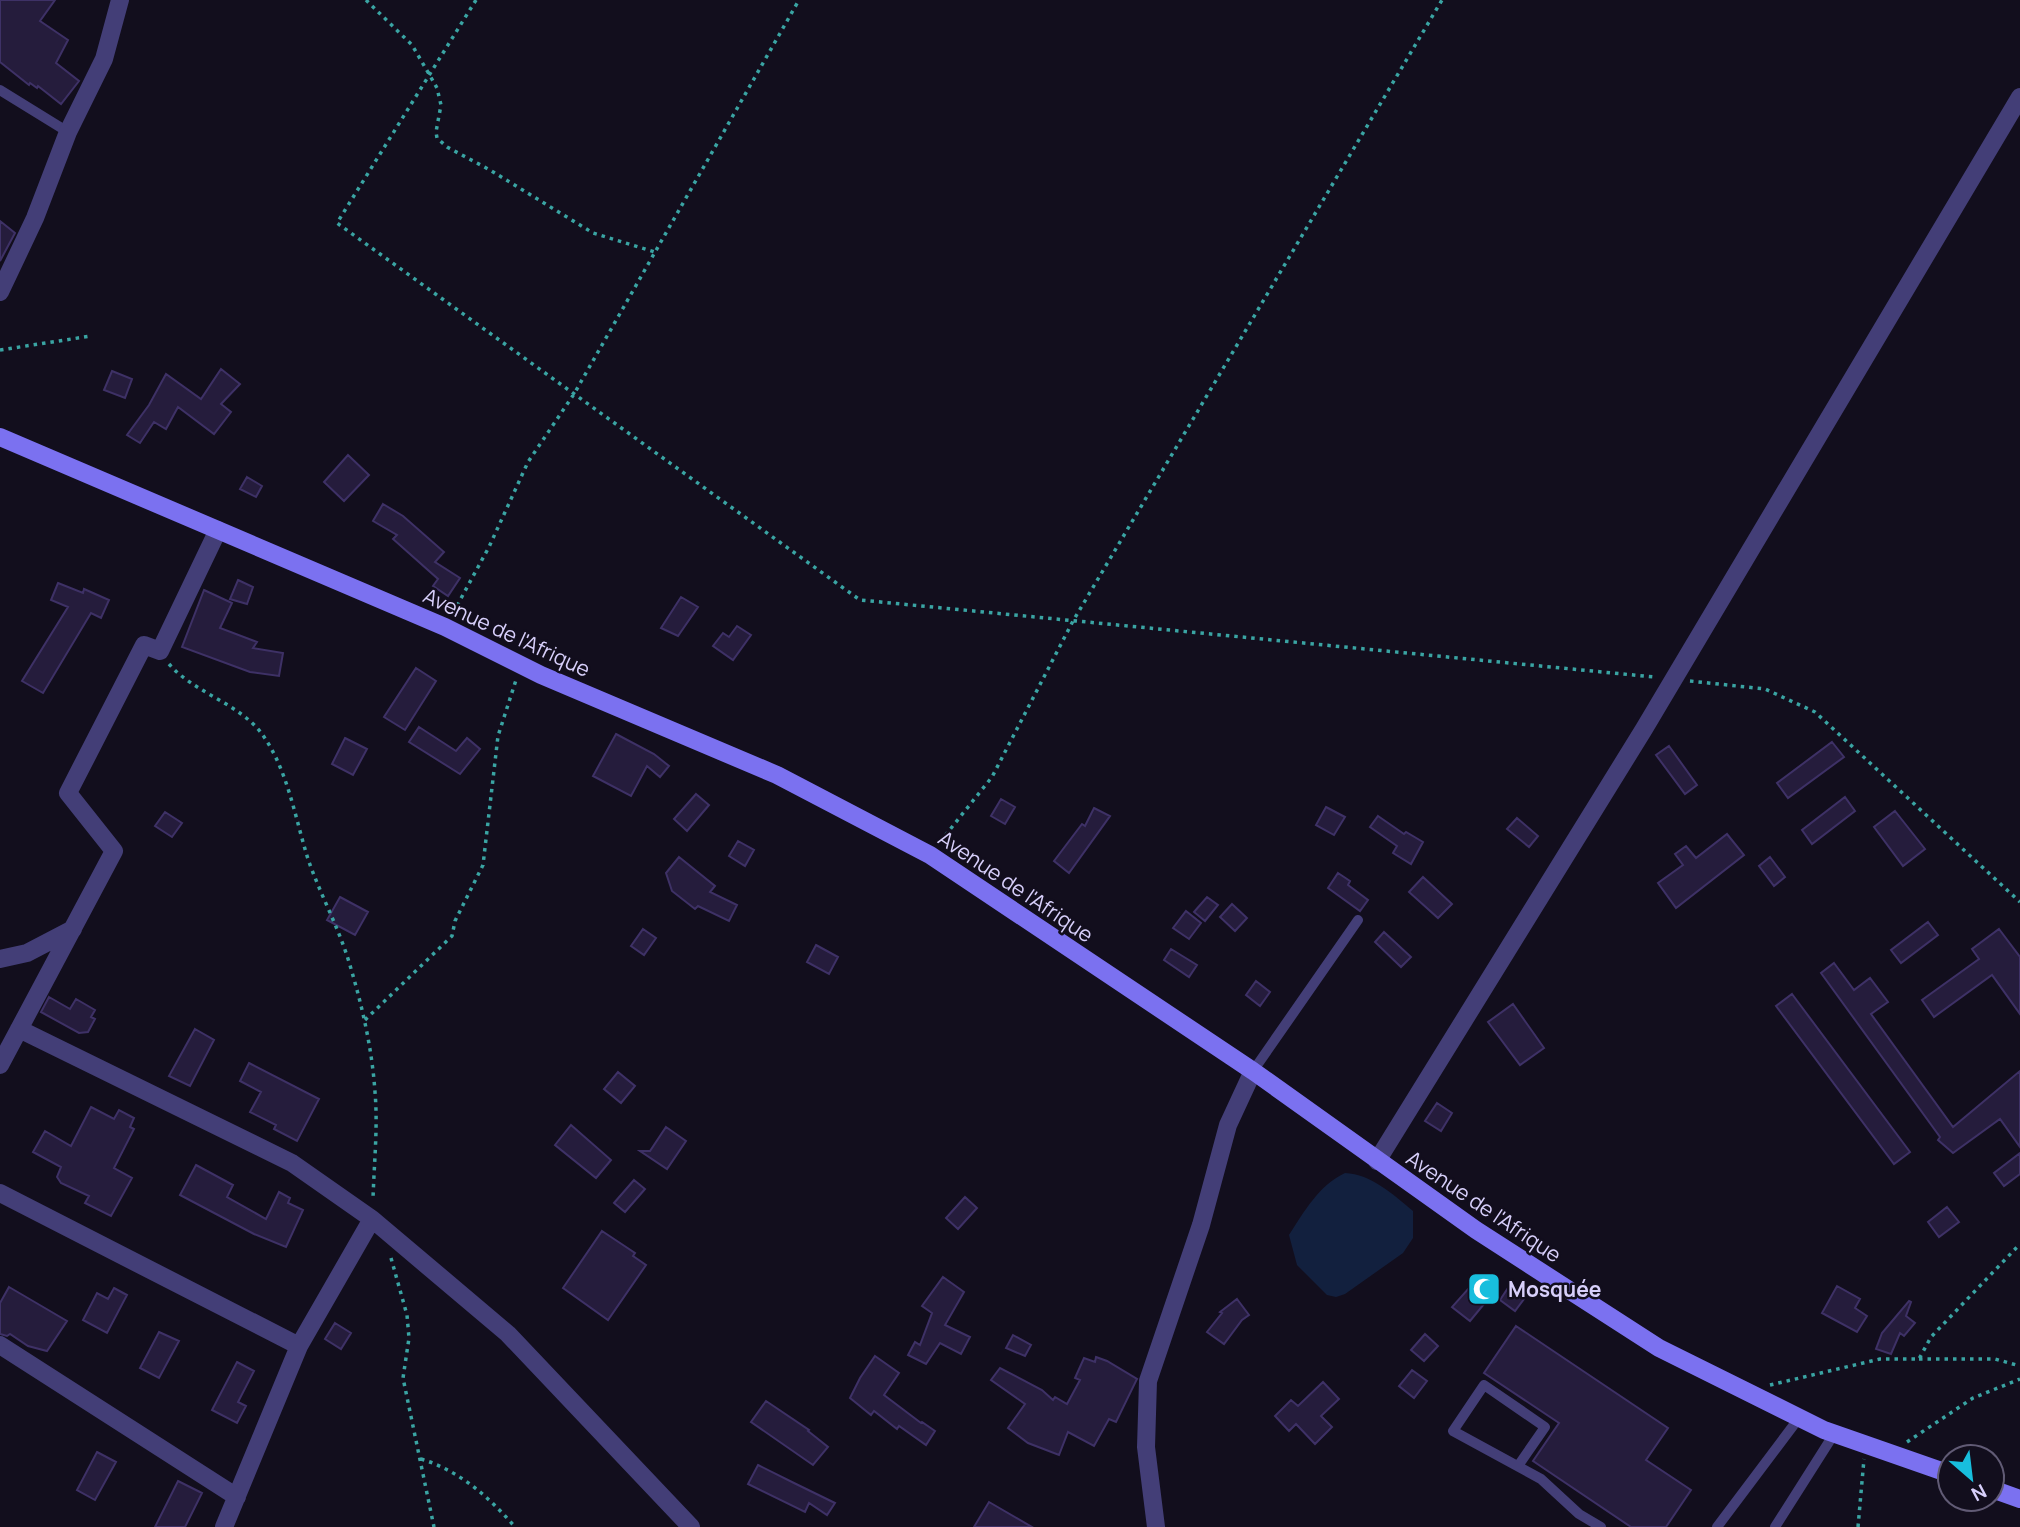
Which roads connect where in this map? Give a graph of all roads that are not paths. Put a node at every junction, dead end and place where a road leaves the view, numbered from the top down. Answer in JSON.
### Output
{"nodes":[{"id":1,"x":120,"y":0,"type":"edge"},
{"id":2,"x":0,"y":90,"type":"edge"},
{"id":3,"x":2020,"y":97,"type":"edge"},
{"id":4,"x":68,"y":132,"type":"junction"},
{"id":5,"x":0,"y":292,"type":"edge"},
{"id":6,"x":0,"y":437,"type":"edge"},
{"id":7,"x":218,"y":530,"type":"junction"},
{"id":8,"x":1358,"y":920,"type":"dead end"},
{"id":9,"x":73,"y":929,"type":"junction"},
{"id":10,"x":0,"y":959,"type":"edge"},
{"id":11,"x":19,"y":1029,"type":"junction"},
{"id":12,"x":0,"y":1065,"type":"edge"},
{"id":13,"x":1253,"y":1071,"type":"junction"},
{"id":14,"x":1377,"y":1161,"type":"junction"},
{"id":15,"x":0,"y":1193,"type":"edge"},
{"id":16,"x":372,"y":1219,"type":"junction"},
{"id":17,"x":0,"y":1345,"type":"edge"},
{"id":18,"x":299,"y":1346,"type":"junction"},
{"id":19,"x":1798,"y":1418,"type":"junction"},
{"id":20,"x":1833,"y":1434,"type":"junction"},
{"id":21,"x":1518,"y":1466,"type":"junction"},
{"id":22,"x":1936,"y":1469,"type":"edge"},
{"id":23,"x":237,"y":1497,"type":"junction"},
{"id":24,"x":224,"y":1527,"type":"edge"},
{"id":25,"x":691,"y":1527,"type":"edge"},
{"id":26,"x":1156,"y":1527,"type":"edge"},
{"id":27,"x":1601,"y":1527,"type":"edge"},
{"id":28,"x":1717,"y":1527,"type":"edge"},
{"id":29,"x":1775,"y":1527,"type":"edge"}],
"edges":[{"from":1,"to":4,"type":"street"},
{"from":2,"to":4,"type":"lane"},
{"from":3,"to":14,"type":"street"},
{"from":4,"to":5,"type":"street"},
{"from":6,"to":7,"type":"main road","name":"Avenue de l'Afrique"},
{"from":7,"to":9,"type":"street"},
{"from":7,"to":13,"type":"main road","name":"Avenue de l'Afrique"},
{"from":8,"to":13,"type":"lane"},
{"from":9,"to":10,"type":"street"},
{"from":9,"to":11,"type":"street"},
{"from":11,"to":12,"type":"street"},
{"from":11,"to":16,"type":"street"},
{"from":13,"to":14,"type":"main road","name":"Avenue de l'Afrique"},
{"from":13,"to":26,"type":"street"},
{"from":14,"to":19,"type":"main road","name":"Avenue de l'Afrique"},
{"from":15,"to":18,"type":"street"},
{"from":16,"to":18,"type":"street"},
{"from":16,"to":25,"type":"street"},
{"from":17,"to":23,"type":"street"},
{"from":18,"to":23,"type":"street"},
{"from":19,"to":20,"type":"main road","name":"Avenue de l'Afrique"},
{"from":19,"to":28,"type":"lane"},
{"from":20,"to":22,"type":"main road","name":"Avenue de l'Afrique"},
{"from":20,"to":29,"type":"lane"},
{"from":21,"to":21,"type":"lane"},
{"from":21,"to":27,"type":"lane"},
{"from":23,"to":24,"type":"street"}]}
